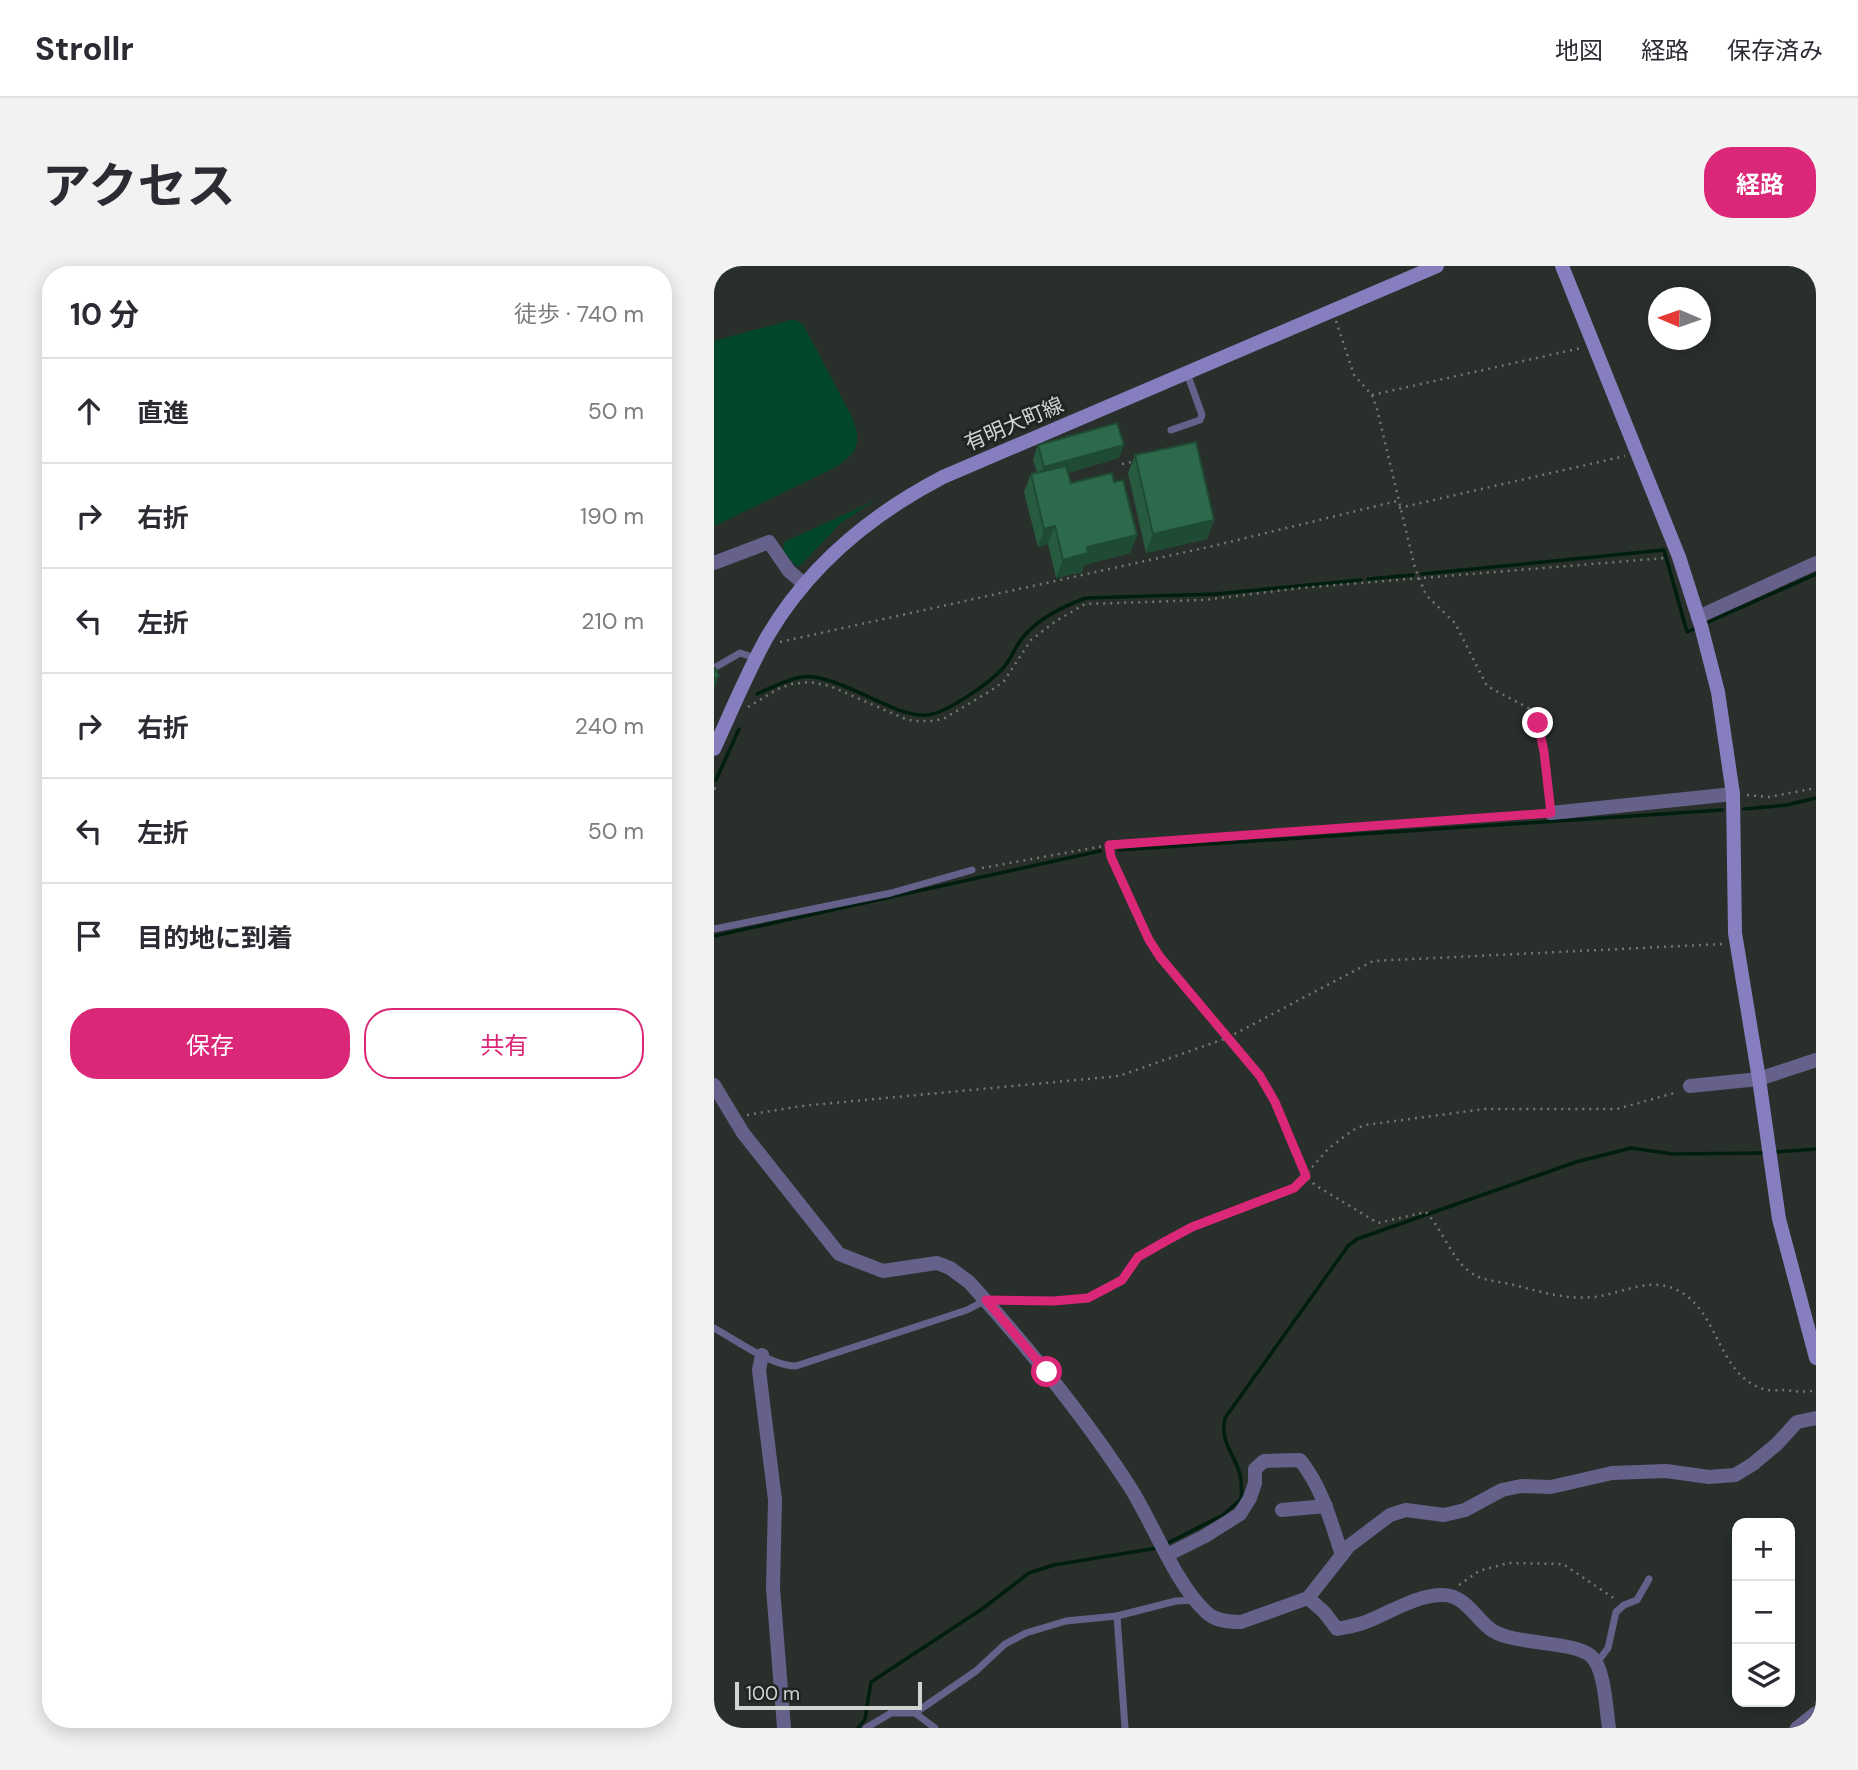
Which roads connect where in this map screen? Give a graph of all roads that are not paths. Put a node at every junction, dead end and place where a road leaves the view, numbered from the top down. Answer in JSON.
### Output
{"nodes":[{"id":1,"x":1437,"y":266,"type":"edge"},
{"id":2,"x":1562,"y":266,"type":"edge"},
{"id":3,"x":1187,"y":373,"type":"junction"},
{"id":4,"x":1171,"y":430,"type":"dead end"},
{"id":5,"x":714,"y":563,"type":"edge"},
{"id":6,"x":1816,"y":563,"type":"edge"},
{"id":7,"x":804,"y":584,"type":"junction"},
{"id":8,"x":1698,"y":617,"type":"junction"},
{"id":9,"x":757,"y":658,"type":"junction"},
{"id":10,"x":714,"y":668,"type":"edge"},
{"id":11,"x":714,"y":749,"type":"edge"},
{"id":12,"x":1733,"y":794,"type":"junction"},
{"id":13,"x":1551,"y":813,"type":"road end"},
{"id":14,"x":972,"y":870,"type":"road end"},
{"id":15,"x":714,"y":929,"type":"edge"},
{"id":16,"x":1816,"y":1060,"type":"edge"},
{"id":17,"x":1759,"y":1079,"type":"junction"},
{"id":18,"x":714,"y":1085,"type":"edge"},
{"id":19,"x":1690,"y":1086,"type":"road end"},
{"id":20,"x":986,"y":1300,"type":"junction"},
{"id":21,"x":714,"y":1328,"type":"edge"},
{"id":22,"x":762,"y":1355,"type":"junction"},
{"id":23,"x":1816,"y":1358,"type":"edge"},
{"id":24,"x":1816,"y":1418,"type":"edge"},
{"id":25,"x":1326,"y":1506,"type":"junction"},
{"id":26,"x":1282,"y":1510,"type":"dead end"},
{"id":27,"x":1167,"y":1555,"type":"junction"},
{"id":28,"x":1342,"y":1555,"type":"junction"},
{"id":29,"x":1649,"y":1579,"type":"dead end"},
{"id":30,"x":1308,"y":1598,"type":"junction"},
{"id":31,"x":1195,"y":1600,"type":"junction"},
{"id":32,"x":1117,"y":1616,"type":"junction"},
{"id":33,"x":1596,"y":1664,"type":"junction"},
{"id":34,"x":915,"y":1713,"type":"junction"},
{"id":35,"x":784,"y":1728,"type":"edge"},
{"id":36,"x":866,"y":1728,"type":"edge"},
{"id":37,"x":936,"y":1728,"type":"edge"},
{"id":38,"x":1125,"y":1728,"type":"edge"},
{"id":39,"x":1609,"y":1728,"type":"edge"}],
"edges":[{"from":1,"to":3,"type":"street","name":"有明大町線"},
{"from":2,"to":8,"type":"street"},
{"from":3,"to":4,"type":"lane"},
{"from":3,"to":7,"type":"street","name":"有明大町線"},
{"from":5,"to":7,"type":"street"},
{"from":6,"to":8,"type":"street"},
{"from":7,"to":9,"type":"street","name":"有明大町線"},
{"from":8,"to":12,"type":"street"},
{"from":9,"to":10,"type":"lane"},
{"from":9,"to":11,"type":"street","name":"有明大町線"},
{"from":12,"to":13,"type":"street"},
{"from":12,"to":17,"type":"street"},
{"from":14,"to":15,"type":"lane"},
{"from":16,"to":17,"type":"street"},
{"from":17,"to":19,"type":"street"},
{"from":17,"to":23,"type":"street"},
{"from":18,"to":20,"type":"street"},
{"from":20,"to":22,"type":"lane"},
{"from":20,"to":27,"type":"street"},
{"from":21,"to":22,"type":"lane"},
{"from":22,"to":35,"type":"street"},
{"from":24,"to":28,"type":"street"},
{"from":25,"to":26,"type":"street"},
{"from":25,"to":27,"type":"street"},
{"from":25,"to":28,"type":"street"},
{"from":27,"to":31,"type":"street"},
{"from":28,"to":30,"type":"street"},
{"from":29,"to":33,"type":"lane"},
{"from":30,"to":31,"type":"street"},
{"from":30,"to":33,"type":"street"},
{"from":31,"to":32,"type":"lane"},
{"from":32,"to":34,"type":"lane"},
{"from":32,"to":38,"type":"lane"},
{"from":33,"to":39,"type":"street"},
{"from":34,"to":36,"type":"lane"},
{"from":34,"to":37,"type":"lane"}]}
